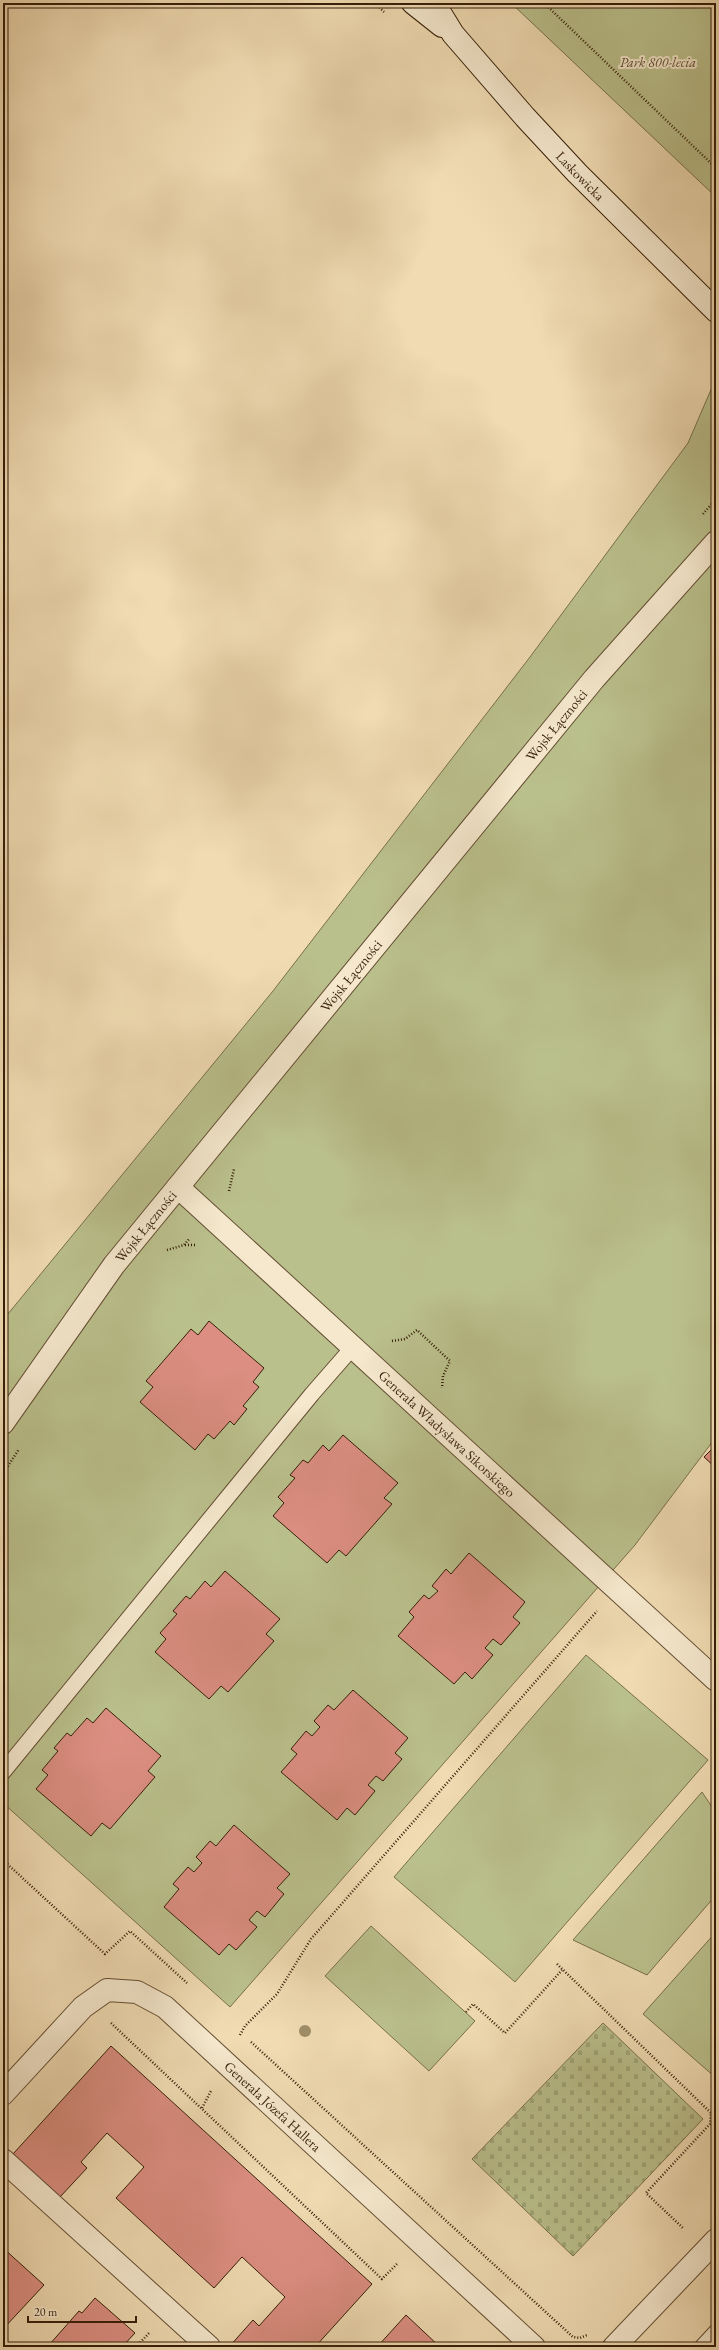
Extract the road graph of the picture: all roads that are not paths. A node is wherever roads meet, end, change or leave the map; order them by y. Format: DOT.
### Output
graph roads {
  1 [pos="413,3"];
  2 [pos="434,3"];
  3 [pos="453,34"];
  4 [pos="716,311"];
  5 [pos="716,542"];
  6 [pos="178,1187"];
  7 [pos="353,1347"];
  8 [pos="3,1423"];
  9 [pos="716,1680"];
  10 [pos="3,1772"];
  11 [pos="3,2094"];
  12 [pos="3,2160"];
  13 [pos="716,2240"];
  14 [pos="716,2332"];
  15 [pos="209,2347"];
  16 [pos="534,2347"];
  17 [pos="614,2347"];
  18 [pos="702,2347"];
  1 -- 3 [label="street, Laskowicka"];
  2 -- 3 [label="street, Laskowicka"];
  3 -- 4 [label="street, Laskowicka"];
  5 -- 6 [label="street, Wojsk Łączności"];
  6 -- 7 [label="street, Generała Władysława Sikorskiego"];
  6 -- 8 [label="street, Wojsk Łączności"];
  7 -- 9 [label="street, Generała Władysława Sikorskiego"];
  7 -- 10 [label="lane"];
  11 -- 16 [label="street, Generała Józefa Hallera"];
  12 -- 15 [label="street"];
  13 -- 17 [label="street"];
  14 -- 18 [label="lane"];
}
